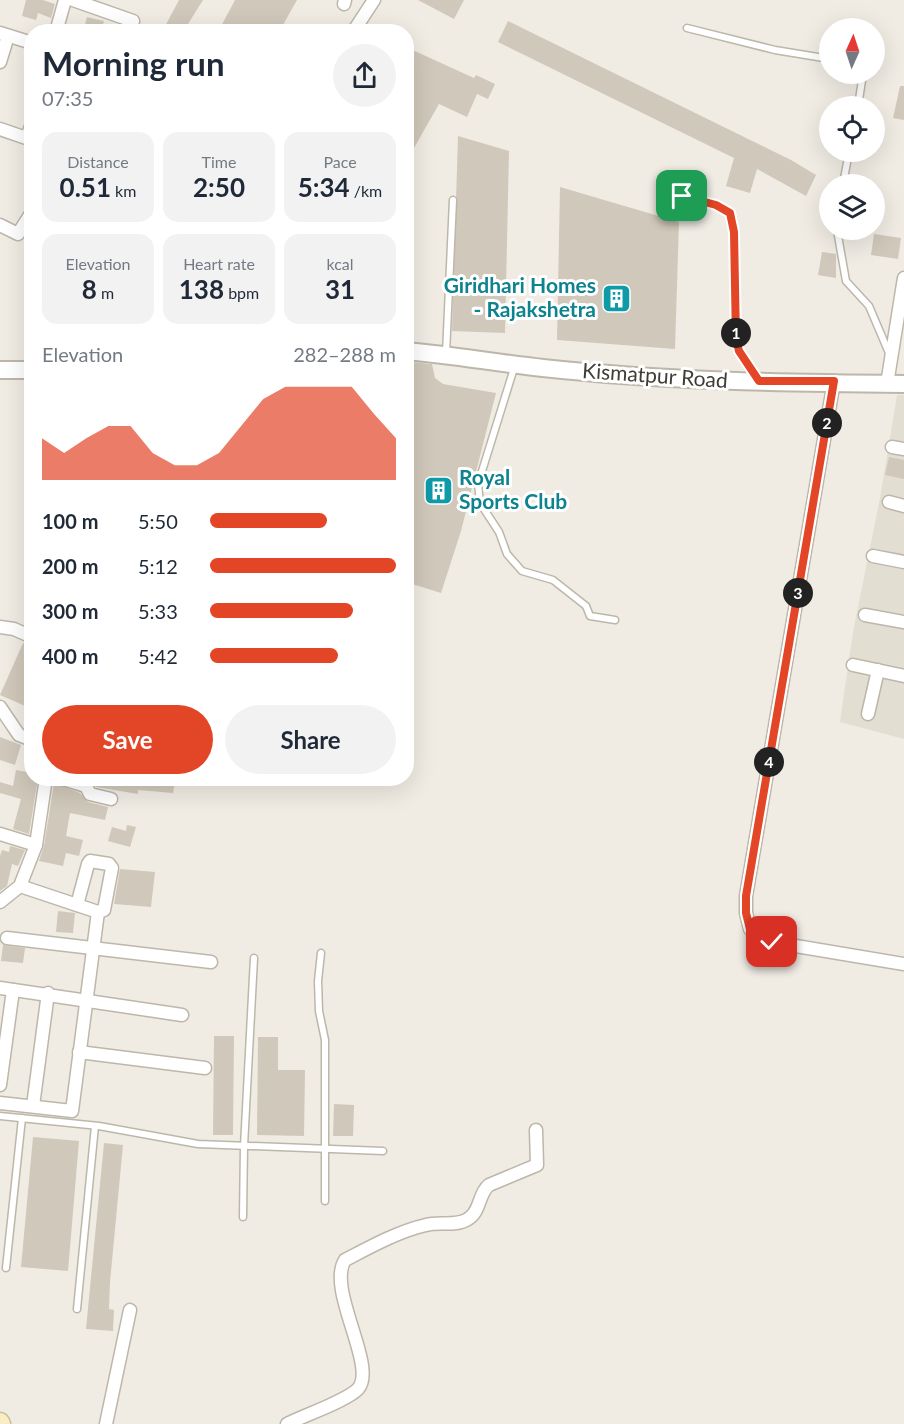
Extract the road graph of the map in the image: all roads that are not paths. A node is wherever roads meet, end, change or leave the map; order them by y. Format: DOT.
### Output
graph roads {
  1 [pos="65,0"];
  2 [pos="73,0"];
  3 [pos="374,0"];
  4 [pos="58,24"];
  5 [pos="132,24"];
  6 [pos="358,24"];
  7 [pos="687,28"];
  8 [pos="4,34"];
  9 [pos="24,40"];
  10 [pos="819,57"];
  11 [pos="0,63"];
  12 [pos="0,129"];
  13 [pos="24,137"];
  14 [pos="682,196"];
  15 [pos="453,200"];
  16 [pos="0,225"];
  17 [pos="24,225"];
  18 [pos="839,240"];
  19 [pos="904,278"];
  20 [pos="414,352"];
  21 [pos="446,355"];
  22 [pos="891,359"];
  23 [pos="515,364"];
  24 [pos="0,370"];
  25 [pos="24,370"];
  26 [pos="759,381"];
  27 [pos="834,381"];
  28 [pos="896,384"];
  29 [pos="889,502"];
  30 [pos="904,506"];
  31 [pos="873,556"];
  32 [pos="904,562"];
  33 [pos="865,615"];
  34 [pos="615,620"];
  35 [pos="904,622"];
  36 [pos="0,627"];
  37 [pos="24,633"];
  38 [pos="853,665"];
  39 [pos="878,670"];
  40 [pos="904,675"];
  41 [pos="0,707"];
  42 [pos="868,714"];
  43 [pos="24,737"];
  44 [pos="45,786"];
  45 [pos="86,786"];
  46 [pos="111,799"];
  47 [pos="0,834"];
  48 [pos="36,845"];
  49 [pos="20,886"];
  50 [pos="0,902"];
  51 [pos="77,905"];
  52 [pos="98,912"];
  53 [pos="7,938"];
  54 [pos="95,950"];
  55 [pos="321,953"];
  56 [pos="254,958"];
  57 [pos="211,962"];
  58 [pos="904,964"];
  59 [pos="0,988"];
  60 [pos="13,990"];
  61 [pos="48,993"];
  62 [pos="86,998"];
  63 [pos="182,1014"];
  64 [pos="79,1052"];
  65 [pos="205,1068"];
  66 [pos="0,1085"];
  67 [pos="0,1103"];
  68 [pos="33,1106"];
  69 [pos="0,1116"];
  70 [pos="22,1118"];
  71 [pos="95,1126"];
  72 [pos="536,1130"];
  73 [pos="244,1146"];
  74 [pos="326,1149"];
  75 [pos="382,1151"];
  76 [pos="325,1201"];
  77 [pos="243,1217"];
  78 [pos="6,1268"];
  79 [pos="77,1310"];
  80 [pos="130,1310"];
  81 [pos="106,1424"];
  82 [pos="287,1424"];
  1 -- 4 [label="street"];
  2 -- 5 [label="street"];
  3 -- 6 [label="street"];
  7 -- 10 [label="lane"];
  8 -- 9 [label="street"];
  8 -- 11 [label="street"];
  12 -- 13 [label="street"];
  14 -- 26 [label="lane"];
  15 -- 21 [label="lane"];
  16 -- 17 [label="street"];
  18 -- 22 [label="lane"];
  19 -- 22 [label="street"];
  20 -- 21 [label="street, Kismatpur Road"];
  21 -- 23 [label="street, Kismatpur Road"];
  22 -- 28 [label="street"];
  23 -- 26 [label="street, Kismatpur Road"];
  23 -- 34 [label="lane"];
  24 -- 25 [label="street"];
  26 -- 27 [label="street, Kismatpur Road"];
  27 -- 28 [label="street, Kismatpur Road"];
  27 -- 58 [label="street"];
  29 -- 30 [label="street"];
  31 -- 32 [label="street"];
  33 -- 35 [label="street"];
  36 -- 37 [label="street"];
  38 -- 39 [label="street"];
  39 -- 40 [label="street"];
  39 -- 42 [label="street"];
  41 -- 43 [label="street"];
  44 -- 48 [label="street"];
  45 -- 46 [label="street"];
  47 -- 48 [label="street"];
  48 -- 49 [label="street"];
  49 -- 50 [label="street"];
  49 -- 51 [label="street"];
  51 -- 52 [label="street"];
  51 -- 52 [label="street"];
  52 -- 54 [label="street"];
  53 -- 54 [label="street"];
  54 -- 57 [label="street"];
  54 -- 62 [label="street"];
  55 -- 74 [label="lane"];
  56 -- 73 [label="lane"];
  59 -- 60 [label="street"];
  60 -- 61 [label="street"];
  60 -- 66 [label="street"];
  61 -- 62 [label="street"];
  61 -- 68 [label="street"];
  62 -- 63 [label="street"];
  62 -- 64 [label="street"];
  64 -- 65 [label="street"];
  64 -- 68 [label="street"];
  67 -- 68 [label="street"];
  69 -- 70 [label="lane"];
  70 -- 71 [label="lane"];
  70 -- 78 [label="lane"];
  71 -- 73 [label="lane"];
  71 -- 79 [label="lane"];
  72 -- 82 [label="street"];
  73 -- 74 [label="lane"];
  73 -- 77 [label="lane"];
  74 -- 75 [label="lane"];
  74 -- 76 [label="lane"];
  80 -- 81 [label="street"];
}
